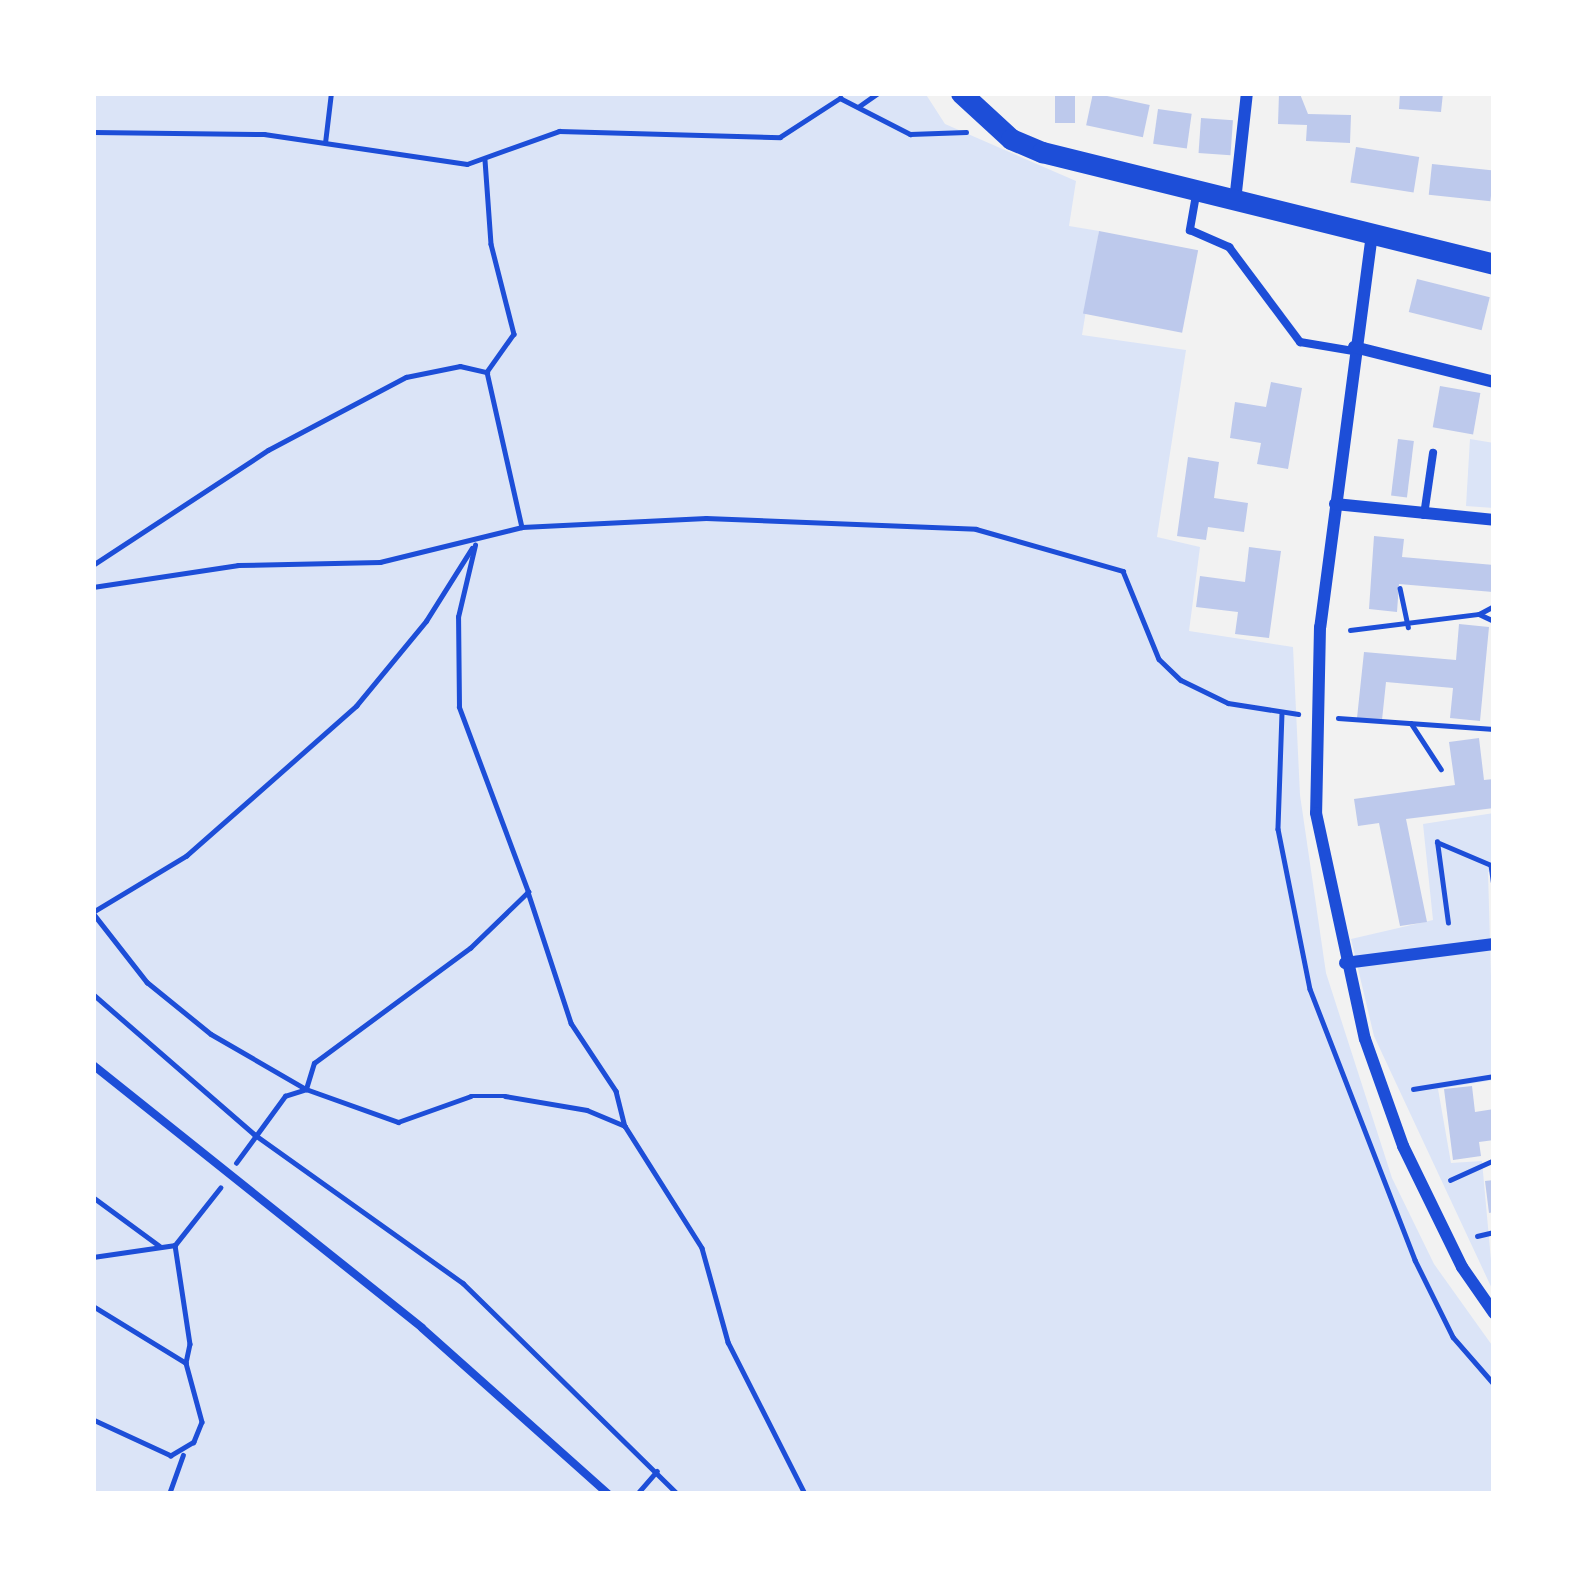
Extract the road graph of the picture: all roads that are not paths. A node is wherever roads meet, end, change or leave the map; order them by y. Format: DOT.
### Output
graph roads {
  1 [pos="962,93"];
  2 [pos="1247,93"];
  3 [pos="1196,190"];
  4 [pos="1235,201"];
  5 [pos="1372,234"];
  6 [pos="1494,264"];
  7 [pos="1353,349"];
  8 [pos="1494,382"];
  9 [pos="1432,453"];
  10 [pos="1334,504"];
  11 [pos="1424,515"];
  12 [pos="1494,520"];
  13 [pos="1494,944"];
  14 [pos="1346,963"];
  15 [pos="93,1065"];
  16 [pos="1494,1313"];
  17 [pos="608,1494"];
  1 -- 3 [label="main road"];
  2 -- 4 [label="street"];
  3 -- 4 [label="main road"];
  3 -- 7 [label="lane"];
  4 -- 5 [label="main road"];
  5 -- 6 [label="main road"];
  5 -- 7 [label="street"];
  7 -- 8 [label="street"];
  7 -- 10 [label="street"];
  9 -- 11 [label="lane"];
  10 -- 11 [label="street"];
  10 -- 14 [label="street"];
  11 -- 12 [label="street"];
  13 -- 14 [label="street"];
  14 -- 16 [label="street"];
  15 -- 17 [label="lane"];
}
